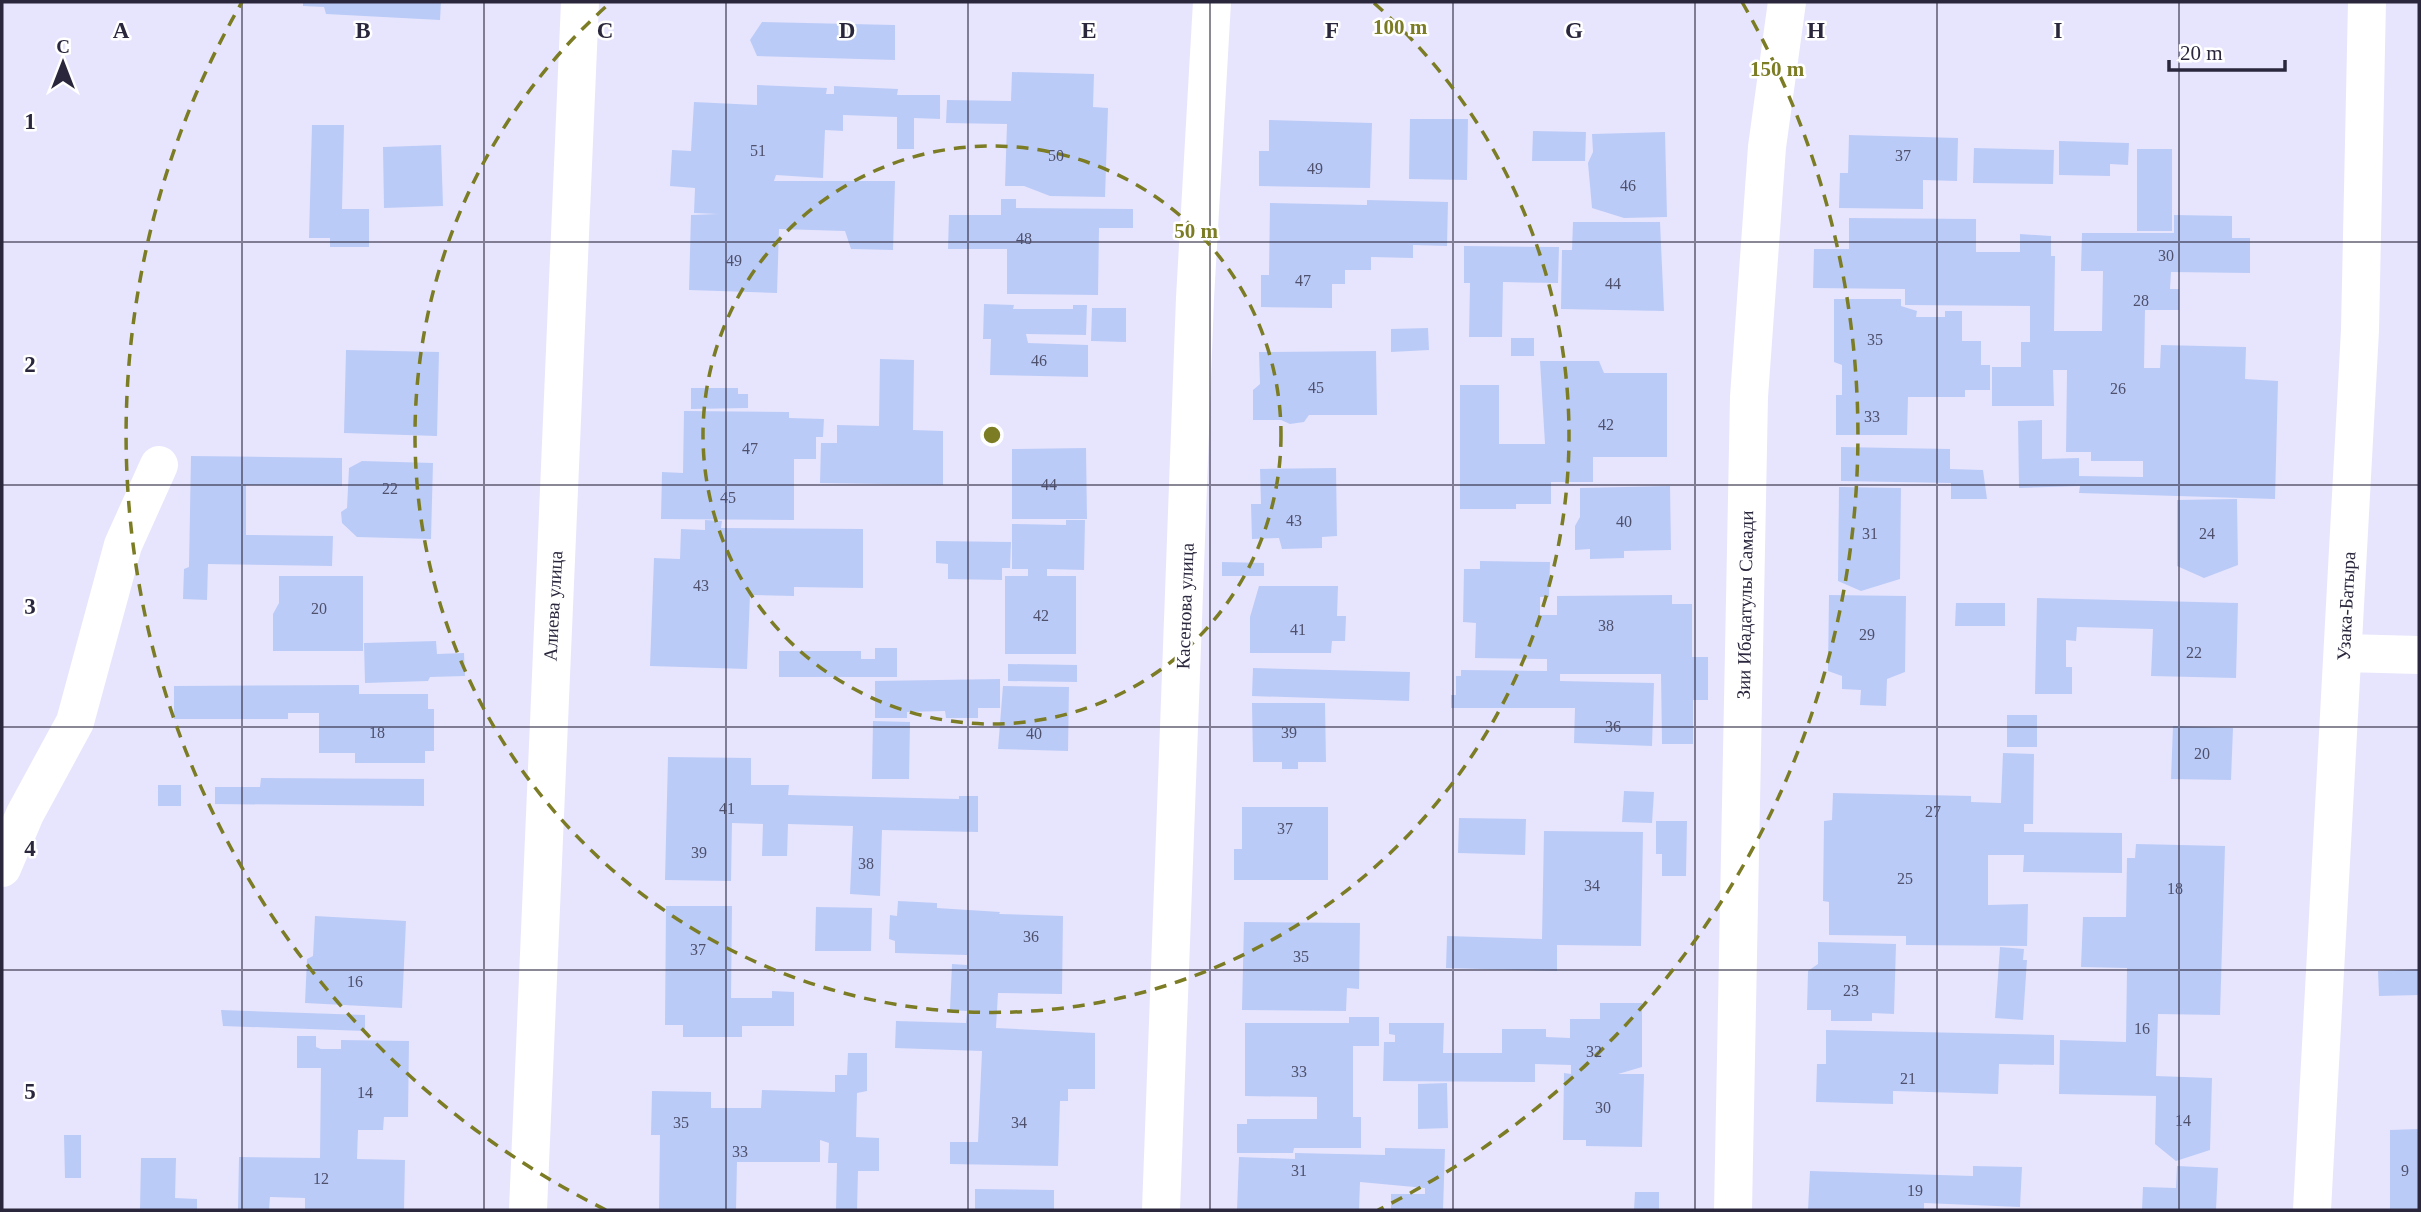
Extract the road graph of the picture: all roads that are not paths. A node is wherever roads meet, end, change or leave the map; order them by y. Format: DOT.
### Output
graph roads {
  1 [pos="580,2"];
  2 [pos="1212,2"];
  3 [pos="1787,2"];
  4 [pos="2367,2"];
  5 [pos="159,465"];
  6 [pos="2344,653"];
  7 [pos="2419,655"];
  8 [pos="2,868"];
  9 [pos="528,1210"];
  10 [pos="1161,1210"];
  11 [pos="1733,1210"];
  12 [pos="2312,1210"];
  1 -- 9 [label="street, Алиева улица"];
  2 -- 10 [label="street, Касенова улица"];
  3 -- 11 [label="street, Зии Ибадатулы Самади"];
  4 -- 6 [label="street, Узака-Батыра"];
  5 -- 8 [label="street"];
  6 -- 7 [label="street"];
  6 -- 12 [label="street, Узака-Батыра"];
}
